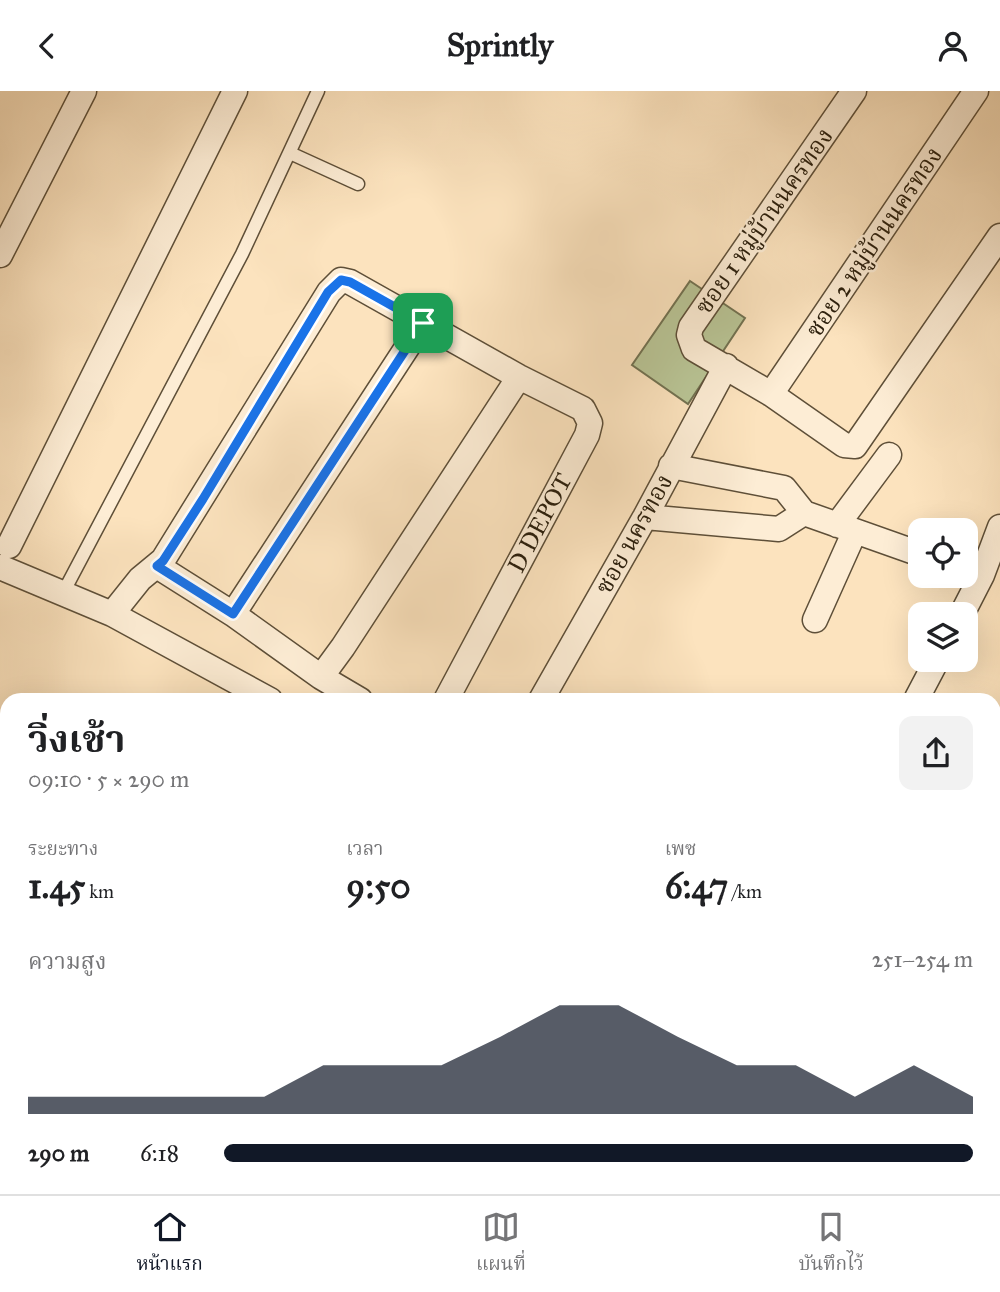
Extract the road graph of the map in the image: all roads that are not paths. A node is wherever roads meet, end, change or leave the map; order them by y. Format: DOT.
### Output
graph roads {
  1 [pos="84,91"];
  2 [pos="235,91"];
  3 [pos="318,91"];
  4 [pos="854,91"];
  5 [pos="976,91"];
  6 [pos="289,153"];
  7 [pos="358,184"];
  8 [pos="1000,236"];
  9 [pos="0,255"];
  10 [pos="423,323"];
  11 [pos="726,366"];
  12 [pos="519,377"];
  13 [pos="771,394"];
  14 [pos="889,455"];
  15 [pos="671,466"];
  16 [pos="804,513"];
  17 [pos="645,517"];
  18 [pos="1000,527"];
  19 [pos="845,529"];
  20 [pos="908,550"];
  21 [pos="5,557"];
  22 [pos="157,566"];
  23 [pos="983,575"];
  24 [pos="63,593"];
  25 [pos="968,602"];
  26 [pos="112,614"];
  27 [pos="233,614"];
  28 [pos="815,620"];
  29 [pos="931,672"];
  30 [pos="321,677"];
  31 [pos="257,693"];
  32 [pos="348,693"];
  33 [pos="450,693"];
  34 [pos="545,693"];
  35 [pos="920,693"];
  1 -- 9 [label="street"];
  2 -- 21 [label="street"];
  3 -- 6 [label="lane"];
  4 -- 11 [label="street, ซอย 1 หมู่บ้านนครทอง"];
  5 -- 13 [label="street, ซอย 2 หมู่บ้านนครทอง"];
  6 -- 7 [label="lane"];
  6 -- 24 [label="lane"];
  8 -- 13 [label="street, ซอย 1 หมู่บ้านนครทอง"];
  10 -- 12 [label="street, D DEPOT"];
  10 -- 22 [label="street, D DEPOT"];
  10 -- 27 [label="street"];
  11 -- 13 [label="street, ซอย 1 หมู่บ้านนครทอง"];
  11 -- 15 [label="street, ซอย นครทอง"];
  12 -- 30 [label="street"];
  12 -- 33 [label="street, D DEPOT"];
  14 -- 19 [label="street"];
  15 -- 16 [label="street"];
  15 -- 17 [label="street, ซอย นครทอง"];
  16 -- 17 [label="street"];
  16 -- 19 [label="street"];
  17 -- 34 [label="street, ซอย นครทอง"];
  18 -- 23 [label="street"];
  19 -- 20 [label="street"];
  19 -- 28 [label="street"];
  21 -- 24 [label="street"];
  22 -- 26 [label="street, D DEPOT"];
  22 -- 27 [label="street"];
  23 -- 25 [label="street"];
  24 -- 26 [label="street"];
  26 -- 31 [label="street"];
  27 -- 30 [label="street"];
  29 -- 35 [label="street"];
  30 -- 32 [label="street"];
}
